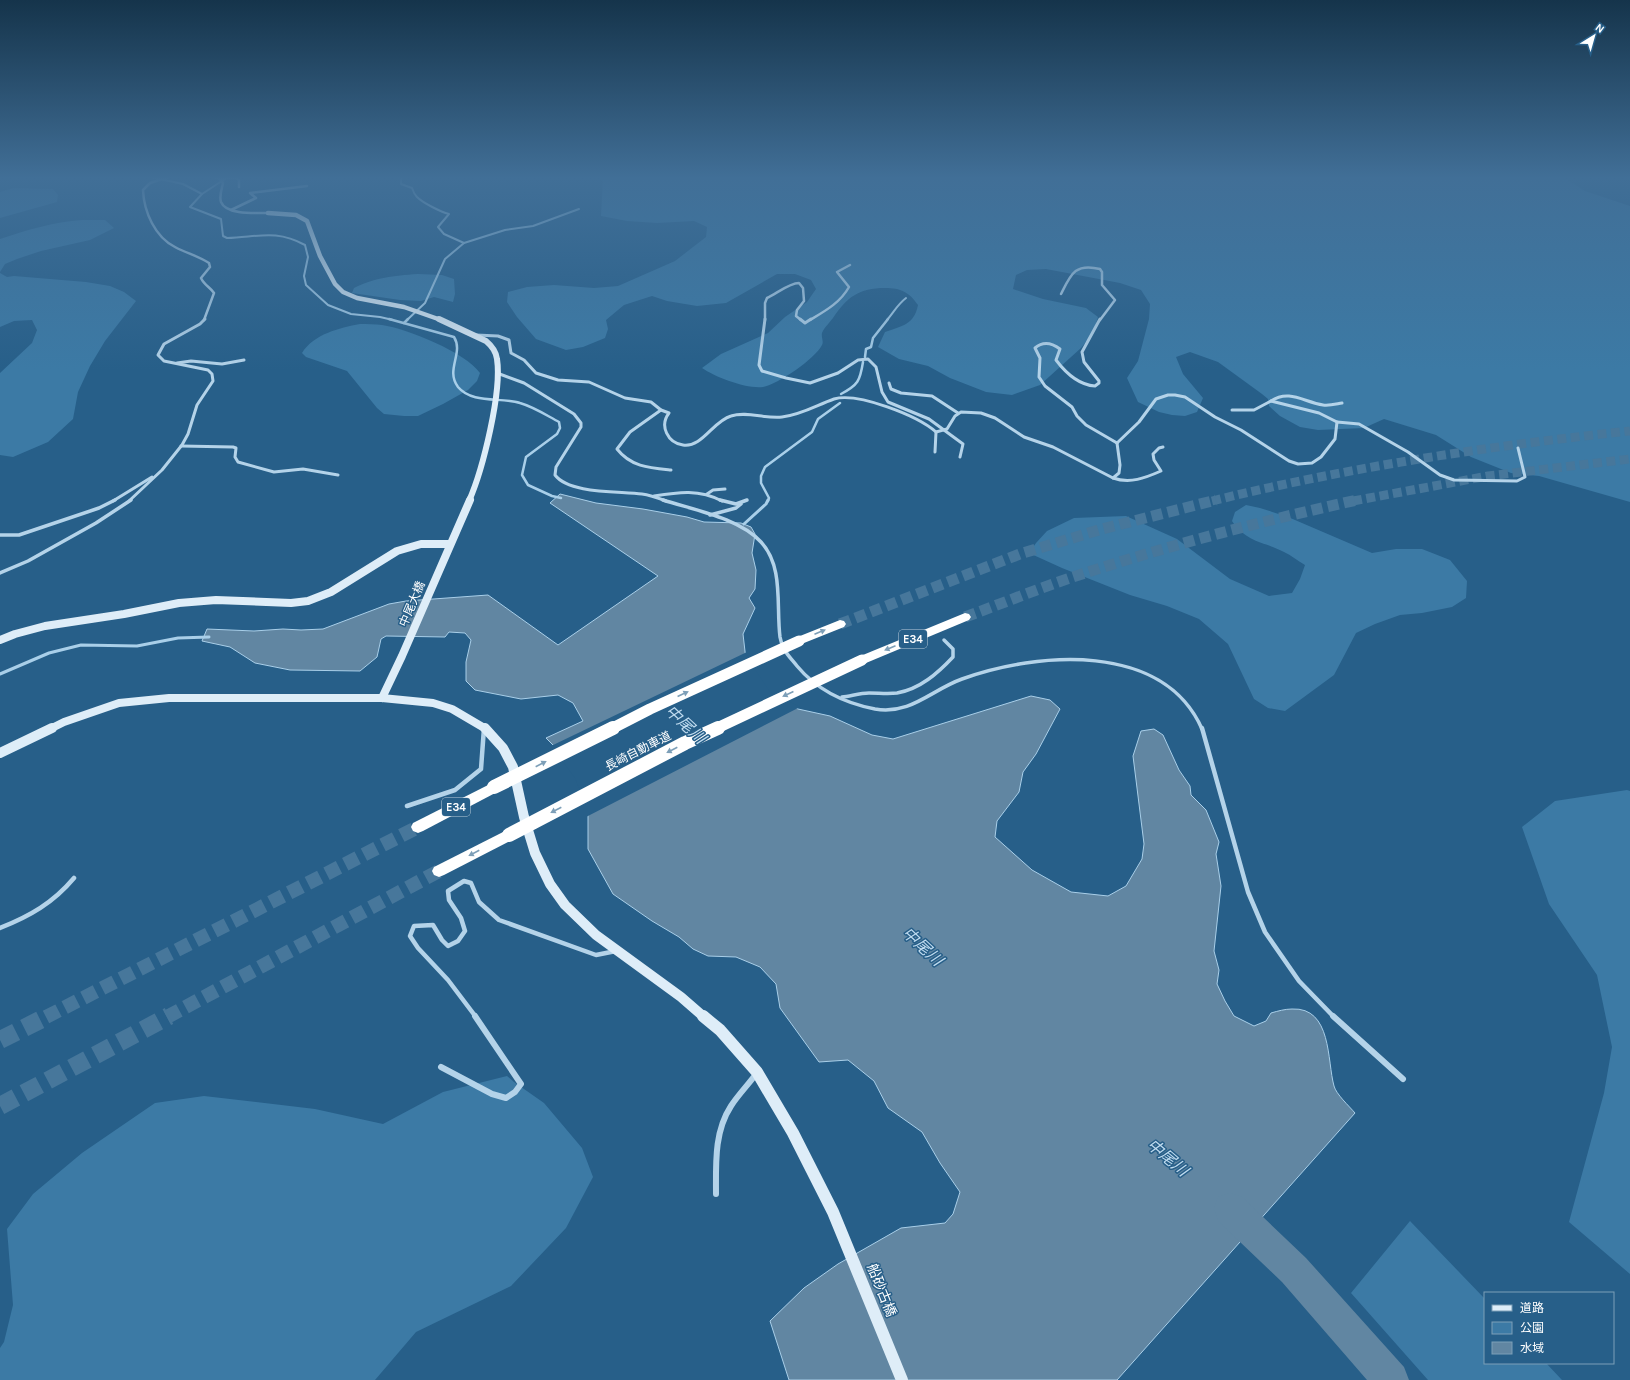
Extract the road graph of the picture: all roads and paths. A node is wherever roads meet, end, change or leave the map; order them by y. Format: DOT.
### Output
graph roads {
  1 [pos="167,241"];
  2 [pos="314,241"];
  3 [pos="850,265"];
  4 [pos="1061,294"];
  5 [pos="476,335"];
  6 [pos="244,360"];
  7 [pos="174,363"];
  8 [pos="497,373"];
  9 [pos="889,383"];
  10 [pos="1271,401"];
  11 [pos="1342,403"];
  12 [pos="661,410"];
  13 [pos="1232,410"];
  14 [pos="958,413"];
  15 [pos="1337,422"];
  16 [pos="944,430"];
  17 [pos="936,432"];
  18 [pos="1117,443"];
  19 [pos="181,446"];
  20 [pos="1163,447"];
  21 [pos="1518,448"];
  22 [pos="935,452"];
  23 [pos="960,457"];
  24 [pos="670,470"];
  25 [pos="156,475"];
  26 [pos="338,475"];
  27 [pos="1112,478"];
  28 [pos="725,489"];
  29 [pos="707,494"];
  30 [pos="652,496"];
  31 [pos="747,500"];
  32 [pos="741,504"];
  33 [pos="709,515"];
  34 [pos="0,535"];
  35 [pos="449,544"];
  36 [pos="0,573"];
  37 [pos="965,617"];
  38 [pos="840,624"];
  39 [pos="0,640"];
  40 [pos="944,640"];
  41 [pos="839,697"];
  42 [pos="382,698"];
  43 [pos="484,726"];
  44 [pos="0,753"];
  45 [pos="406,806"];
  46 [pos="418,827"];
  47 [pos="439,871"];
  48 [pos="74,878"];
  49 [pos="0,928"];
  50 [pos="617,951"];
  51 [pos="441,1067"];
  52 [pos="757,1072"];
  53 [pos="1403,1078"];
  54 [pos="716,1194"];
  55 [pos="902,1380"];
  1 -- 7 [label="street"];
  2 -- 5 [label="street, 中尾大橋"];
  3 -- 16 [label="street"];
  4 -- 18 [label="street"];
  5 -- 8 [label="street, 中尾大橋"];
  5 -- 12 [label="street"];
  6 -- 7 [label="street"];
  7 -- 19 [label="street"];
  8 -- 30 [label="street"];
  8 -- 35 [label="street, 中尾大橋"];
  9 -- 14 [label="street"];
  10 -- 11 [label="street"];
  10 -- 13 [label="street"];
  10 -- 15 [label="street"];
  12 -- 17 [label="street"];
  12 -- 24 [label="street"];
  14 -- 16 [label="street"];
  14 -- 27 [label="street"];
  15 -- 18 [label="street"];
  15 -- 21 [label="street"];
  16 -- 17 [label="street"];
  16 -- 23 [label="street"];
  17 -- 22 [label="street"];
  18 -- 27 [label="street"];
  19 -- 25 [label="street"];
  19 -- 26 [label="street"];
  20 -- 27 [label="street"];
  25 -- 34 [label="street"];
  25 -- 36 [label="street"];
  28 -- 29 [label="street"];
  29 -- 30 [label="street"];
  29 -- 32 [label="street"];
  30 -- 33 [label="street"];
  31 -- 32 [label="street"];
  32 -- 33 [label="street"];
  33 -- 41 [label="street"];
  35 -- 39 [label="street"];
  35 -- 42 [label="street, 中尾大橋"];
  37 -- 47 [label="highway, 長崎自動車道 / E34, one-way, bridge"];
  46 -- 38 [label="highway, E34, one-way, bridge"];
  40 -- 41 [label="street"];
  41 -- 53 [label="street"];
  42 -- 43 [label="street, 船砂古橋"];
  42 -- 44 [label="street, 船砂古橋"];
  43 -- 45 [label="street"];
  43 -- 50 [label="street, 船砂古橋"];
  48 -- 49 [label="street"];
  50 -- 51 [label="street"];
  50 -- 52 [label="street, 船砂古橋"];
  52 -- 54 [label="street"];
  52 -- 55 [label="street, 船砂古橋"];
}
